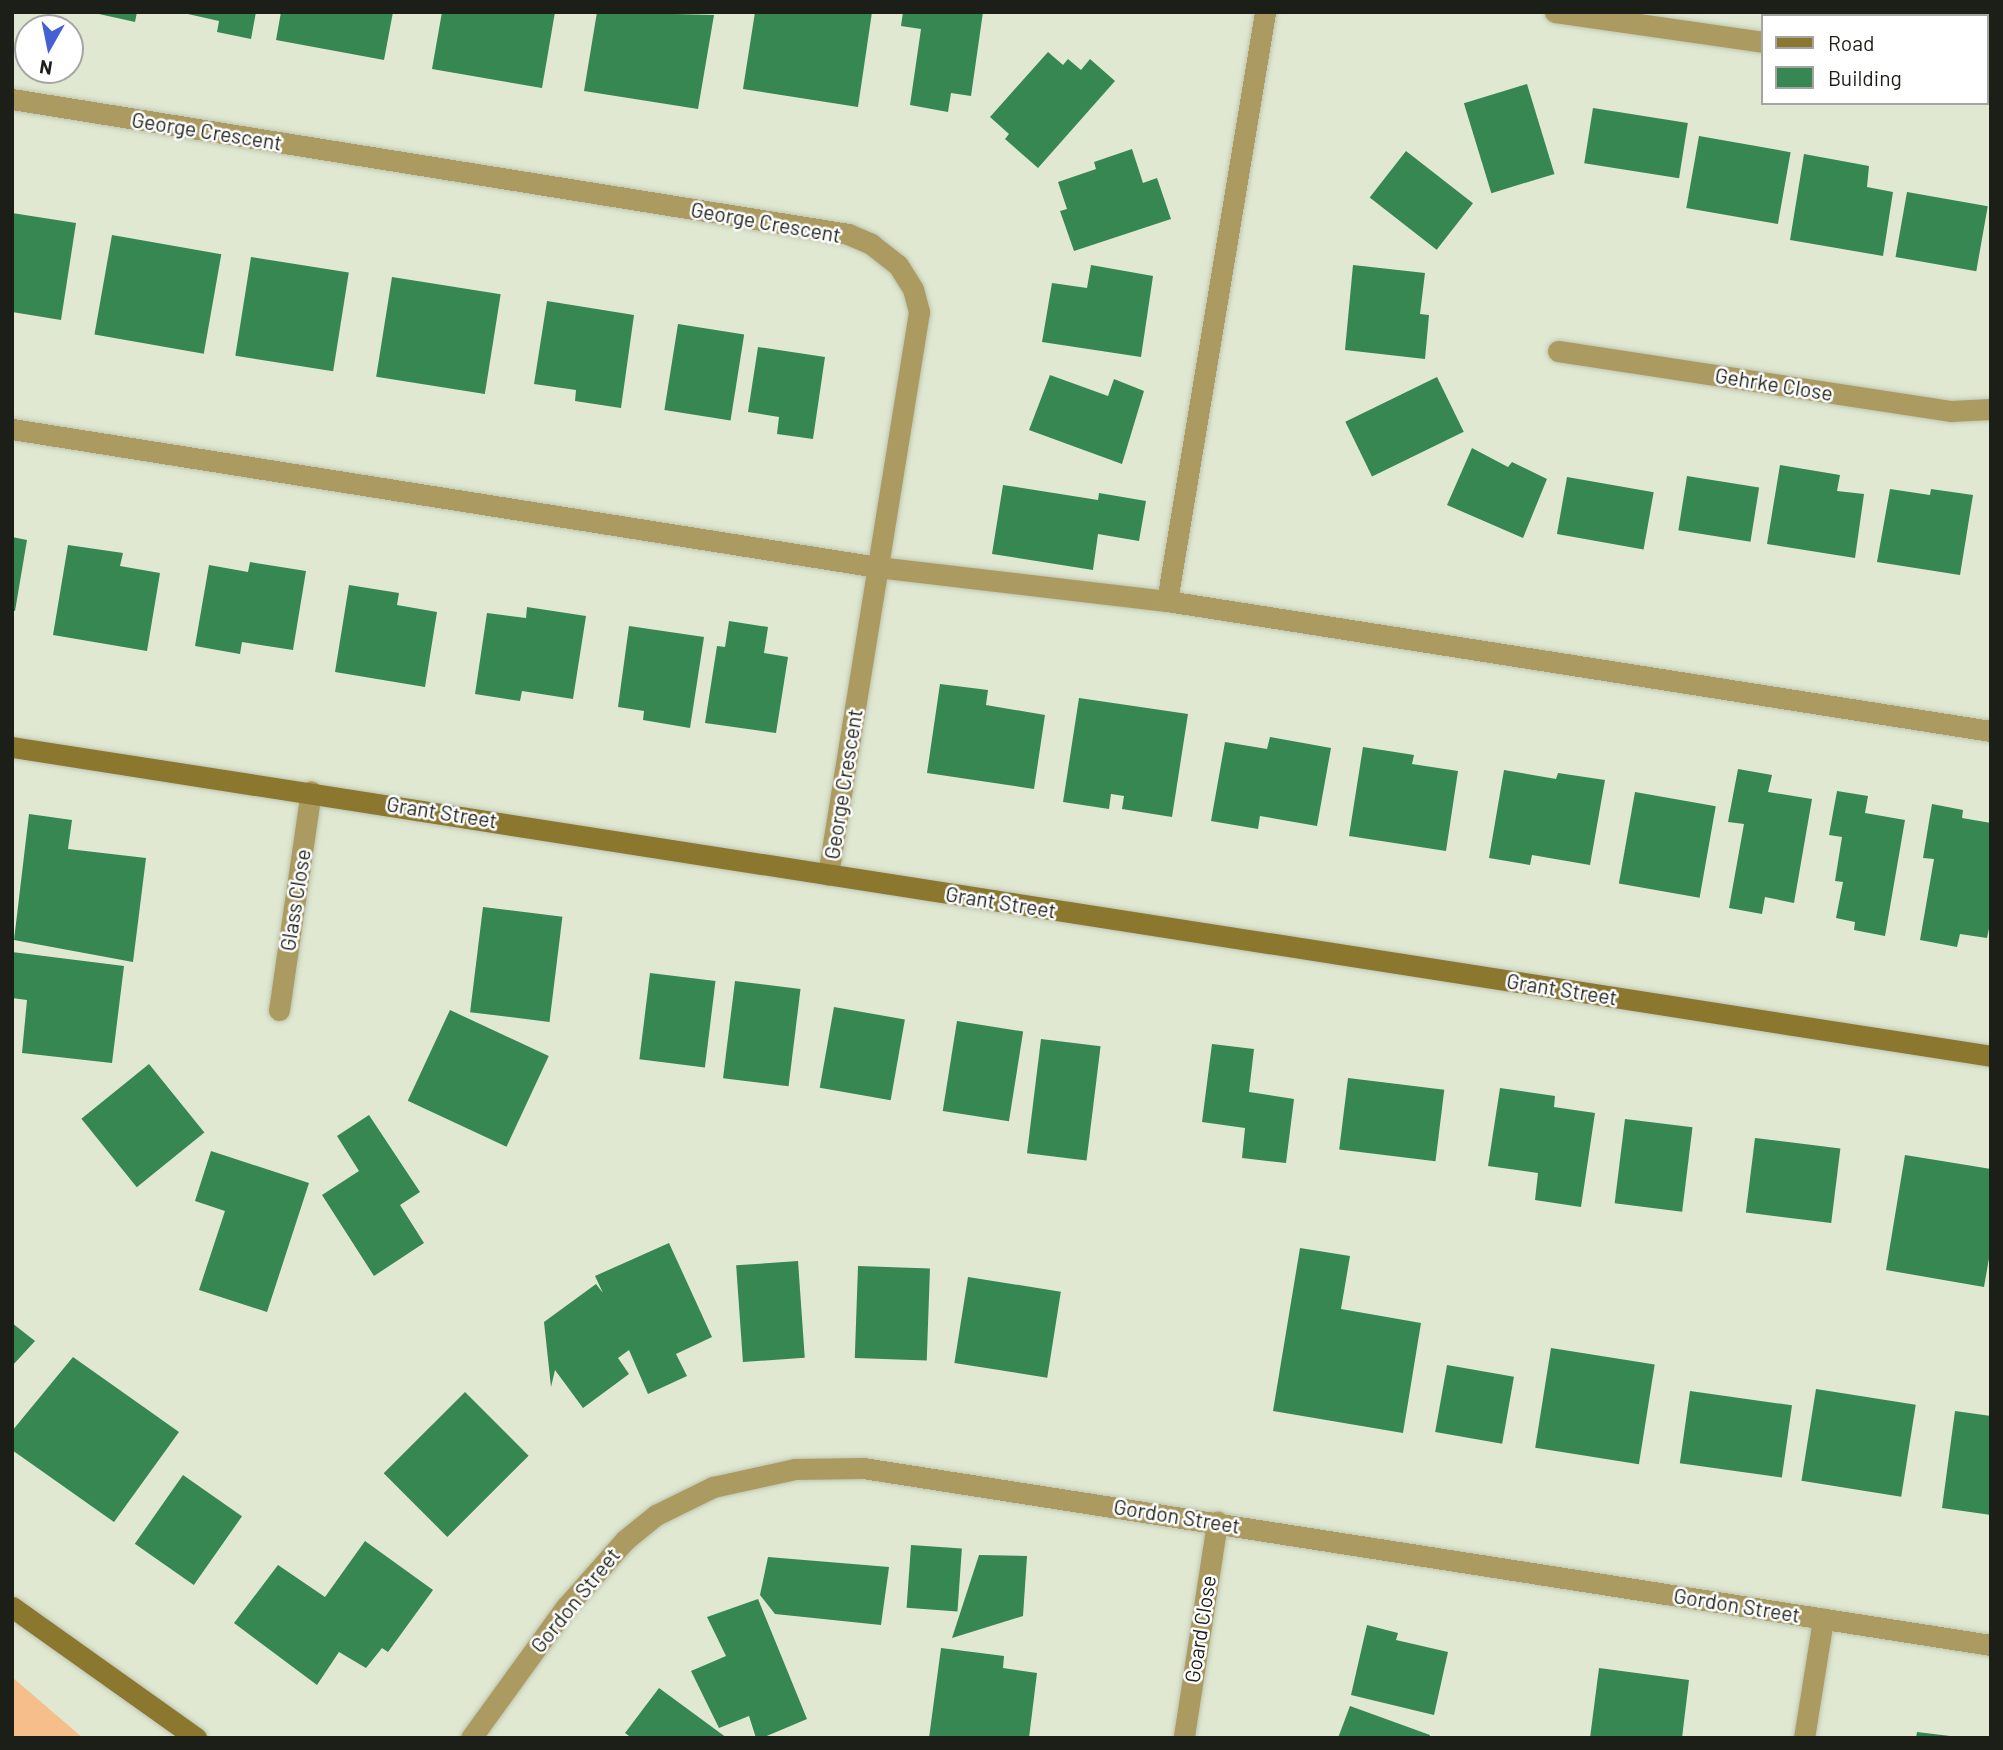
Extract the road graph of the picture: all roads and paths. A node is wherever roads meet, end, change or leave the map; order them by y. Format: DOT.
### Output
graph roads {
  1 [pos="1265,12"];
  2 [pos="1555,12"];
  3 [pos="1762,42"];
  4 [pos="12,99"];
  5 [pos="1558,351"];
  6 [pos="1991,409"];
  7 [pos="12,429"];
  8 [pos="877,567"];
  9 [pos="1167,601"];
  10 [pos="1991,731"];
  11 [pos="12,747"];
  12 [pos="312,791"];
  13 [pos="828,875"];
  14 [pos="279,1010"];
  15 [pos="1991,1056"];
  16 [pos="1217,1522"];
  17 [pos="12,1607"];
  18 [pos="1823,1619"];
  19 [pos="1991,1645"];
  20 [pos="1184,1736"];
  21 [pos="196,1738"];
  22 [pos="471,1738"];
  23 [pos="1804,1738"];
  1 -- 9 [label="street"];
  2 -- 3 [label="street"];
  4 -- 8 [label="street, George Crescent"];
  5 -- 6 [label="street, Gehrke Close"];
  7 -- 8 [label="street"];
  8 -- 9 [label="street"];
  8 -- 13 [label="street, George Crescent"];
  9 -- 10 [label="street"];
  11 -- 12 [label="street, Grant Street"];
  12 -- 13 [label="street, Grant Street"];
  12 -- 14 [label="street, Glass Close"];
  13 -- 15 [label="street, Grant Street"];
  16 -- 18 [label="street, Gordon Street"];
  16 -- 20 [label="street, Goard Close"];
  16 -- 22 [label="street, Gordon Street"];
  17 -- 21 [label="street"];
  18 -- 19 [label="street, Gordon Street"];
  18 -- 23 [label="street"];
}
